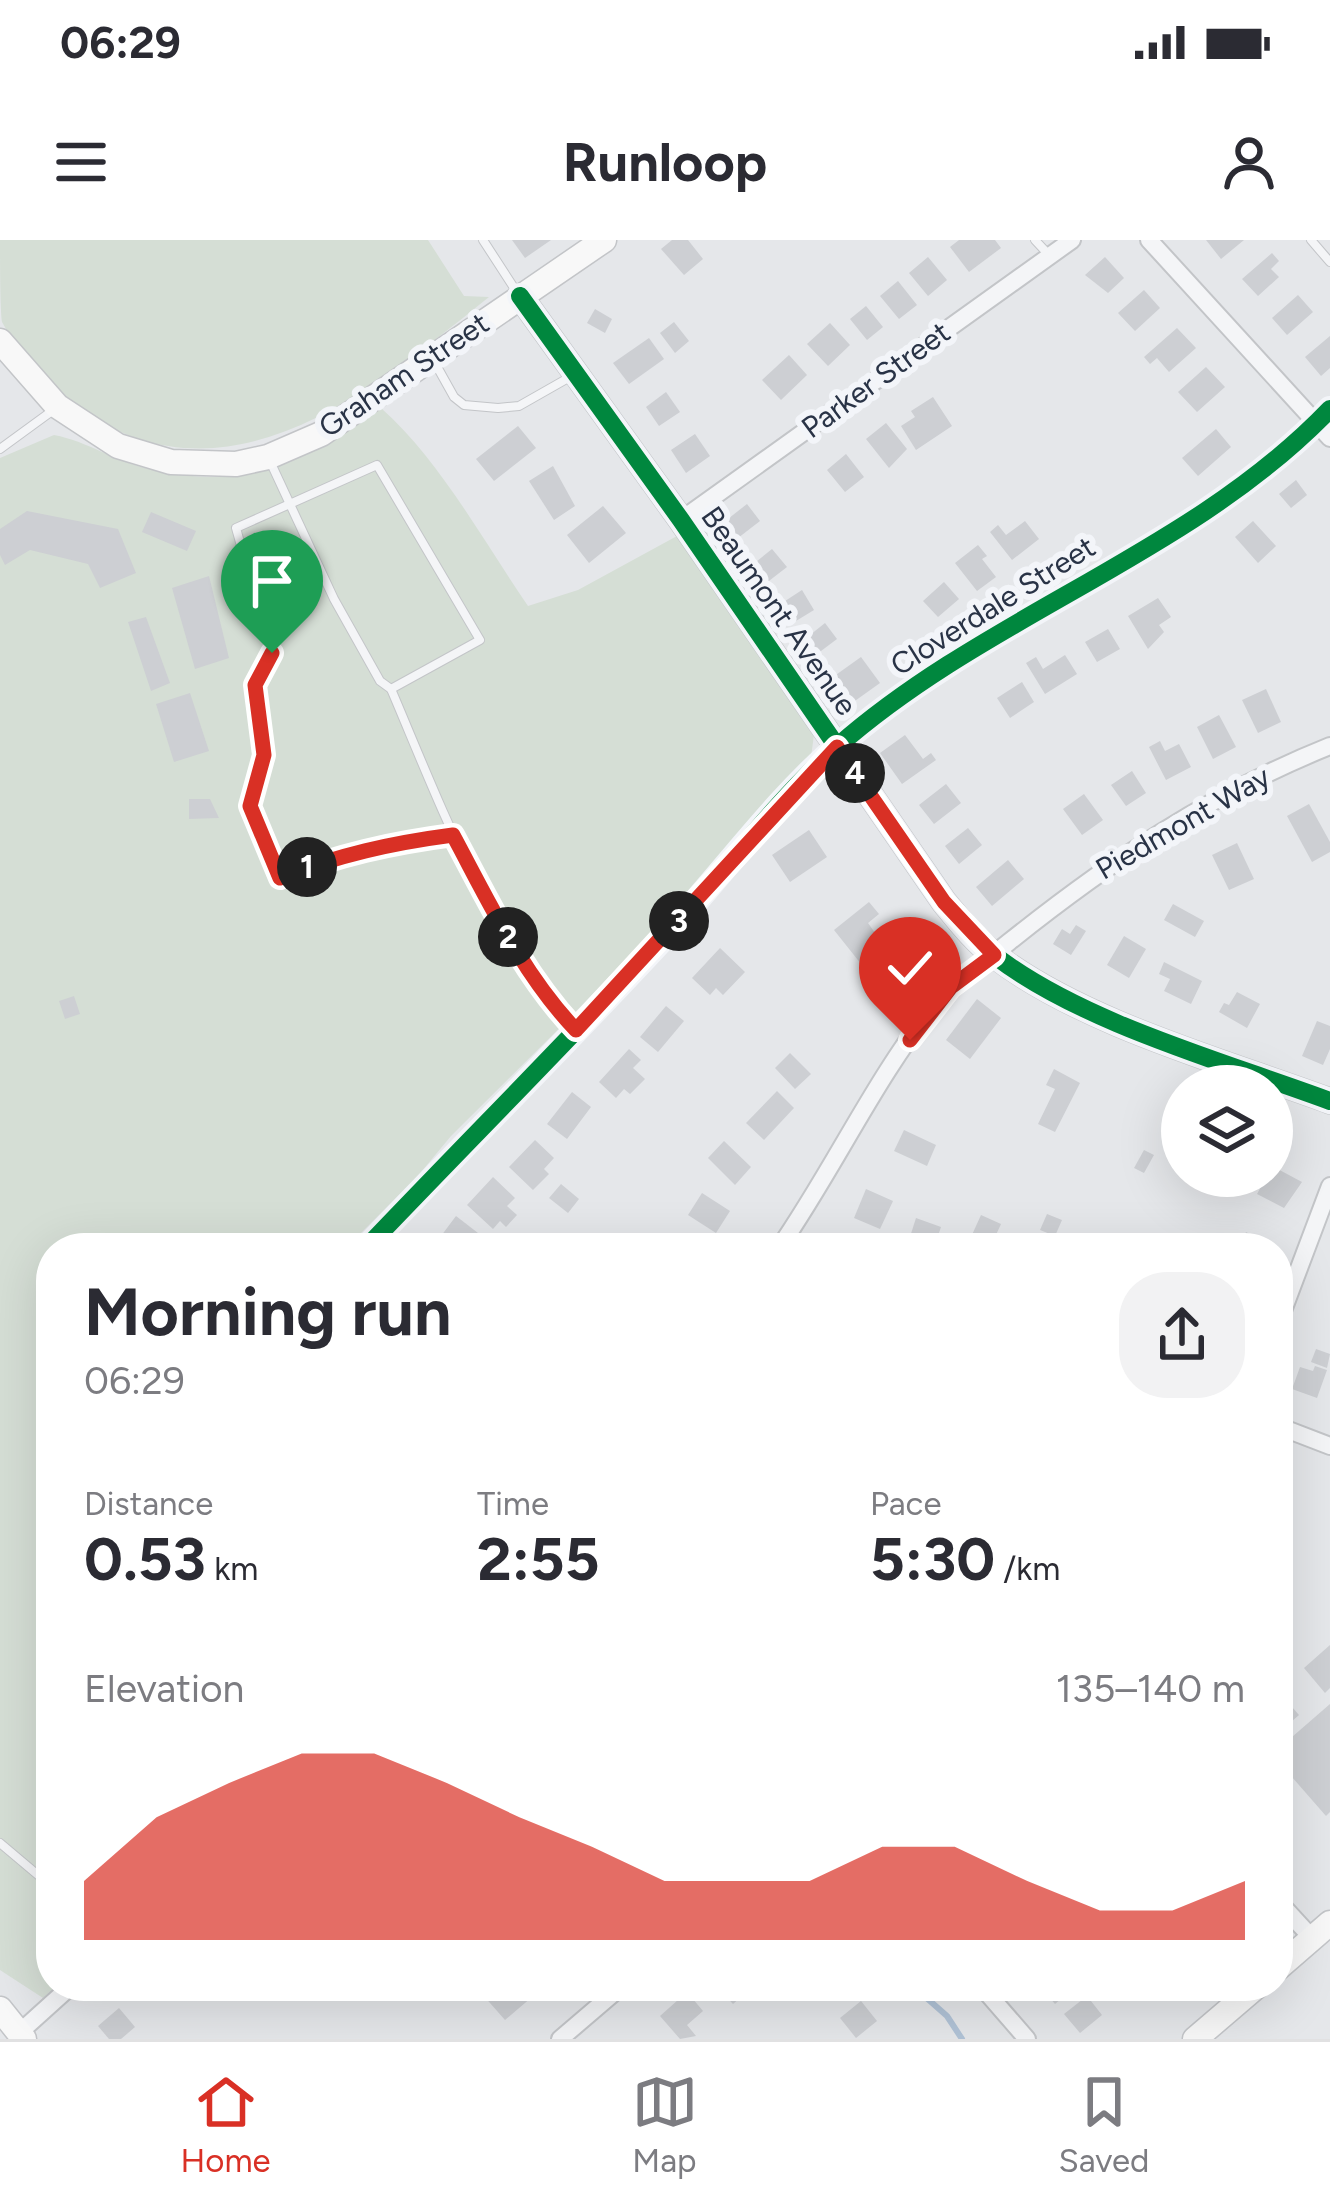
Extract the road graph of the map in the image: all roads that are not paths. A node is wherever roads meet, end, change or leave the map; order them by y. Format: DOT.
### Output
graph roads {
  1 [pos="483,240"];
  2 [pos="604,240"];
  3 [pos="1035,240"];
  4 [pos="1072,240"];
  5 [pos="1149,240"];
  6 [pos="1311,240"];
  7 [pos="1050,256"];
  8 [pos="1330,262"];
  9 [pos="520,296"];
  10 [pos="0,341"];
  11 [pos="431,357"];
  12 [pos="576,374"];
  13 [pos="57,406"];
  14 [pos="1330,409"];
  15 [pos="1317,423"];
  16 [pos="1330,438"];
  17 [pos="0,449"];
  18 [pos="268,457"];
  19 [pos="289,505"];
  20 [pos="681,520"];
  21 [pos="391,689"];
  22 [pos="1330,746"];
  23 [pos="837,747"];
  24 [pos="453,835"];
  25 [pos="994,955"];
  26 [pos="576,1030"];
  27 [pos="1330,1101"];
  28 [pos="1330,1186"];
  29 [pos="380,1233"];
  30 [pos="788,1233"];
  31 [pos="1293,1284"];
  32 [pos="1293,1432"];
  33 [pos="1330,1446"];
  34 [pos="0,1843"];
  35 [pos="36,1873"];
  36 [pos="1293,1911"];
  37 [pos="1321,1931"];
  38 [pos="1293,1955"];
  39 [pos="56,2001"];
  40 [pos="604,2001"];
  41 [pos="994,2001"];
  42 [pos="1239,2001"];
  43 [pos="0,2009"];
  44 [pos="22,2036"];
  45 [pos="560,2039"];
  46 [pos="1027,2039"];
  47 [pos="1195,2039"];
  1 -- 9 [label="lane"];
  2 -- 9 [label="street, Graham Street"];
  3 -- 7 [label="lane"];
  4 -- 7 [label="street, Parker Street"];
  5 -- 15 [label="street"];
  6 -- 8 [label="lane"];
  7 -- 20 [label="street, Parker Street"];
  9 -- 11 [label="street, Graham Street"];
  9 -- 12 [label="street, Beaumont Avenue"];
  10 -- 13 [label="street, Graham Street"];
  11 -- 12 [label="lane"];
  11 -- 18 [label="street, Graham Street"];
  12 -- 20 [label="street, Beaumont Avenue"];
  13 -- 17 [label="lane"];
  13 -- 18 [label="street, Graham Street"];
  14 -- 15 [label="street, Cloverdale Street"];
  15 -- 16 [label="street"];
  15 -- 23 [label="street, Cloverdale Street"];
  18 -- 19 [label="lane"];
  19 -- 21 [label="lane"];
  19 -- 21 [label="lane"];
  19 -- 24 [label="lane"];
  20 -- 23 [label="street, Beaumont Avenue"];
  21 -- 24 [label="lane"];
  22 -- 25 [label="street, Piedmont Way"];
  23 -- 25 [label="street, Beaumont Avenue"];
  23 -- 26 [label="street, Cloverdale Street"];
  24 -- 26 [label="lane"];
  25 -- 27 [label="street, Beaumont Avenue"];
  25 -- 30 [label="street, Piedmont Way"];
  26 -- 29 [label="street, Cloverdale Street"];
  28 -- 31 [label="street"];
  32 -- 33 [label="street"];
  34 -- 35 [label="lane"];
  36 -- 37 [label="street"];
  37 -- 38 [label="street"];
  39 -- 44 [label="street"];
  40 -- 45 [label="street"];
  41 -- 46 [label="street"];
  42 -- 47 [label="street"];
  43 -- 44 [label="street"];
}
